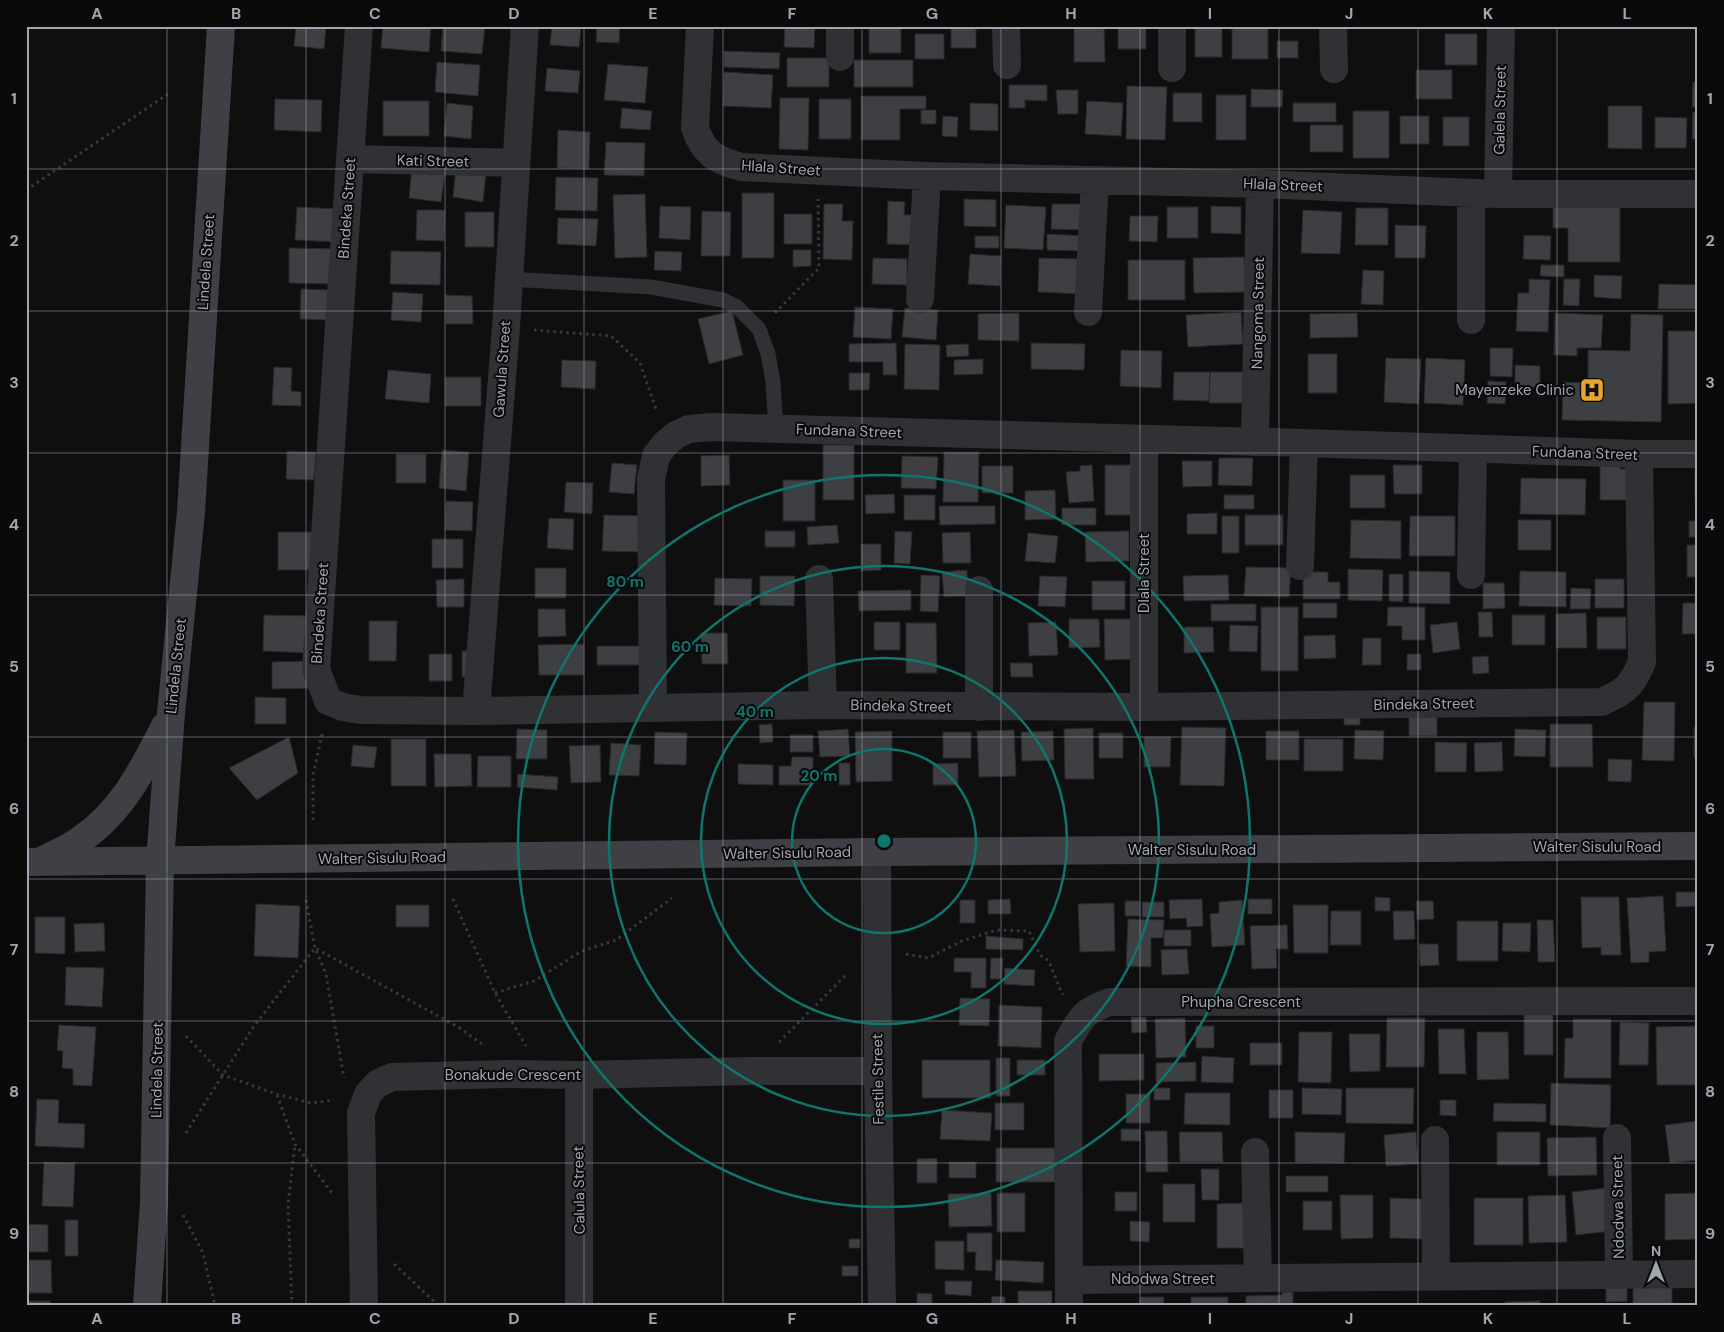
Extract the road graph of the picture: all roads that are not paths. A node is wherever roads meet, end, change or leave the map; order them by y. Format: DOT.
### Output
graph roads {
  1 [pos="221,26"];
  2 [pos="359,26"];
  3 [pos="526,26"];
  4 [pos="700,26"];
  5 [pos="840,26"];
  6 [pos="1006,26"];
  7 [pos="1172,26"];
  8 [pos="1333,26"];
  9 [pos="1501,26"];
  10 [pos="840,57"];
  11 [pos="1007,65"];
  12 [pos="1172,68"];
  13 [pos="1334,70"];
  14 [pos="350,159"];
  15 [pos="516,163"];
  16 [pos="926,176"];
  17 [pos="1095,180"];
  18 [pos="1260,184"];
  19 [pos="1471,193"];
  20 [pos="1498,194"];
  21 [pos="1698,194"];
  22 [pos="508,279"];
  23 [pos="920,298"];
  24 [pos="1088,312"];
  25 [pos="1472,320"];
  26 [pos="776,429"];
  27 [pos="1144,439"];
  28 [pos="1255,442"];
  29 [pos="1304,443"];
  30 [pos="1473,449"];
  31 [pos="1639,454"];
  32 [pos="1698,454"];
  33 [pos="1300,566"];
  34 [pos="1471,575"];
  35 [pos="819,579"];
  36 [pos="979,590"];
  37 [pos="823,705"];
  38 [pos="653,707"];
  39 [pos="978,707"];
  40 [pos="1144,707"];
  41 [pos="476,711"];
  42 [pos="171,714"];
  43 [pos="1698,846"];
  44 [pos="877,852"];
  45 [pos="160,861"];
  46 [pos="33,862"];
  47 [pos="1698,1002"];
  48 [pos="878,1071"];
  49 [pos="579,1075"];
  50 [pos="1617,1138"];
  51 [pos="1435,1140"];
  52 [pos="1255,1152"];
  53 [pos="1698,1274"];
  54 [pos="1619,1275"];
  55 [pos="1436,1277"];
  56 [pos="1258,1278"];
  57 [pos="1069,1293"];
  58 [pos="147,1306"];
  59 [pos="364,1306"];
  60 [pos="579,1306"];
  61 [pos="882,1306"];
  1 -- 42 [label="street, Lindela Street"];
  2 -- 14 [label="street, Bindeka Street"];
  3 -- 15 [label="street, Gawula Street"];
  4 -- 16 [label="street, Hlala Street"];
  5 -- 10 [label="street"];
  6 -- 11 [label="street"];
  7 -- 12 [label="street"];
  8 -- 13 [label="street"];
  9 -- 20 [label="street, Galela Street"];
  14 -- 15 [label="street, Kati Street"];
  14 -- 41 [label="street, Bindeka Street"];
  15 -- 22 [label="street, Gawula Street"];
  16 -- 17 [label="street, Hlala Street"];
  16 -- 23 [label="street"];
  17 -- 18 [label="street, Hlala Street"];
  17 -- 24 [label="street"];
  18 -- 19 [label="street, Hlala Street"];
  18 -- 28 [label="street, Nangoma Street"];
  19 -- 20 [label="street, Hlala Street"];
  19 -- 25 [label="street"];
  20 -- 21 [label="street, Hlala Street"];
  22 -- 26 [label="lane"];
  22 -- 41 [label="street, Gawula Street"];
  26 -- 27 [label="street, Fundana Street"];
  26 -- 38 [label="street, Fundana Street"];
  27 -- 28 [label="street, Fundana Street"];
  27 -- 40 [label="street, Dlala Street"];
  28 -- 29 [label="street, Fundana Street"];
  29 -- 30 [label="street, Fundana Street"];
  29 -- 33 [label="street"];
  30 -- 31 [label="street, Fundana Street"];
  30 -- 34 [label="street"];
  31 -- 32 [label="street, Fundana Street"];
  31 -- 40 [label="street, Bindeka Street"];
  35 -- 37 [label="street"];
  36 -- 39 [label="street"];
  37 -- 38 [label="street, Bindeka Street"];
  37 -- 39 [label="street, Bindeka Street"];
  38 -- 41 [label="street, Bindeka Street"];
  39 -- 40 [label="street, Bindeka Street"];
  42 -- 45 [label="street, Lindela Street"];
  42 -- 46 [label="street"];
  43 -- 44 [label="street, Walter Sisulu Road"];
  44 -- 45 [label="street, Walter Sisulu Road"];
  44 -- 48 [label="street, Festile Street"];
  45 -- 46 [label="street, Walter Sisulu Road"];
  45 -- 58 [label="street, Lindela Street"];
  47 -- 57 [label="street, Phupha Crescent"];
  48 -- 49 [label="street, Bonakude Crescent"];
  48 -- 61 [label="street, Festile Street"];
  49 -- 59 [label="street, Bonakude Crescent"];
  49 -- 60 [label="street, Calula Street"];
  50 -- 54 [label="street, Ndodwa Street"];
  51 -- 55 [label="street"];
  52 -- 56 [label="street"];
  53 -- 54 [label="street, Ndodwa Street"];
  54 -- 55 [label="street, Ndodwa Street"];
  55 -- 56 [label="street, Ndodwa Street"];
  56 -- 57 [label="street, Ndodwa Street"];
}
